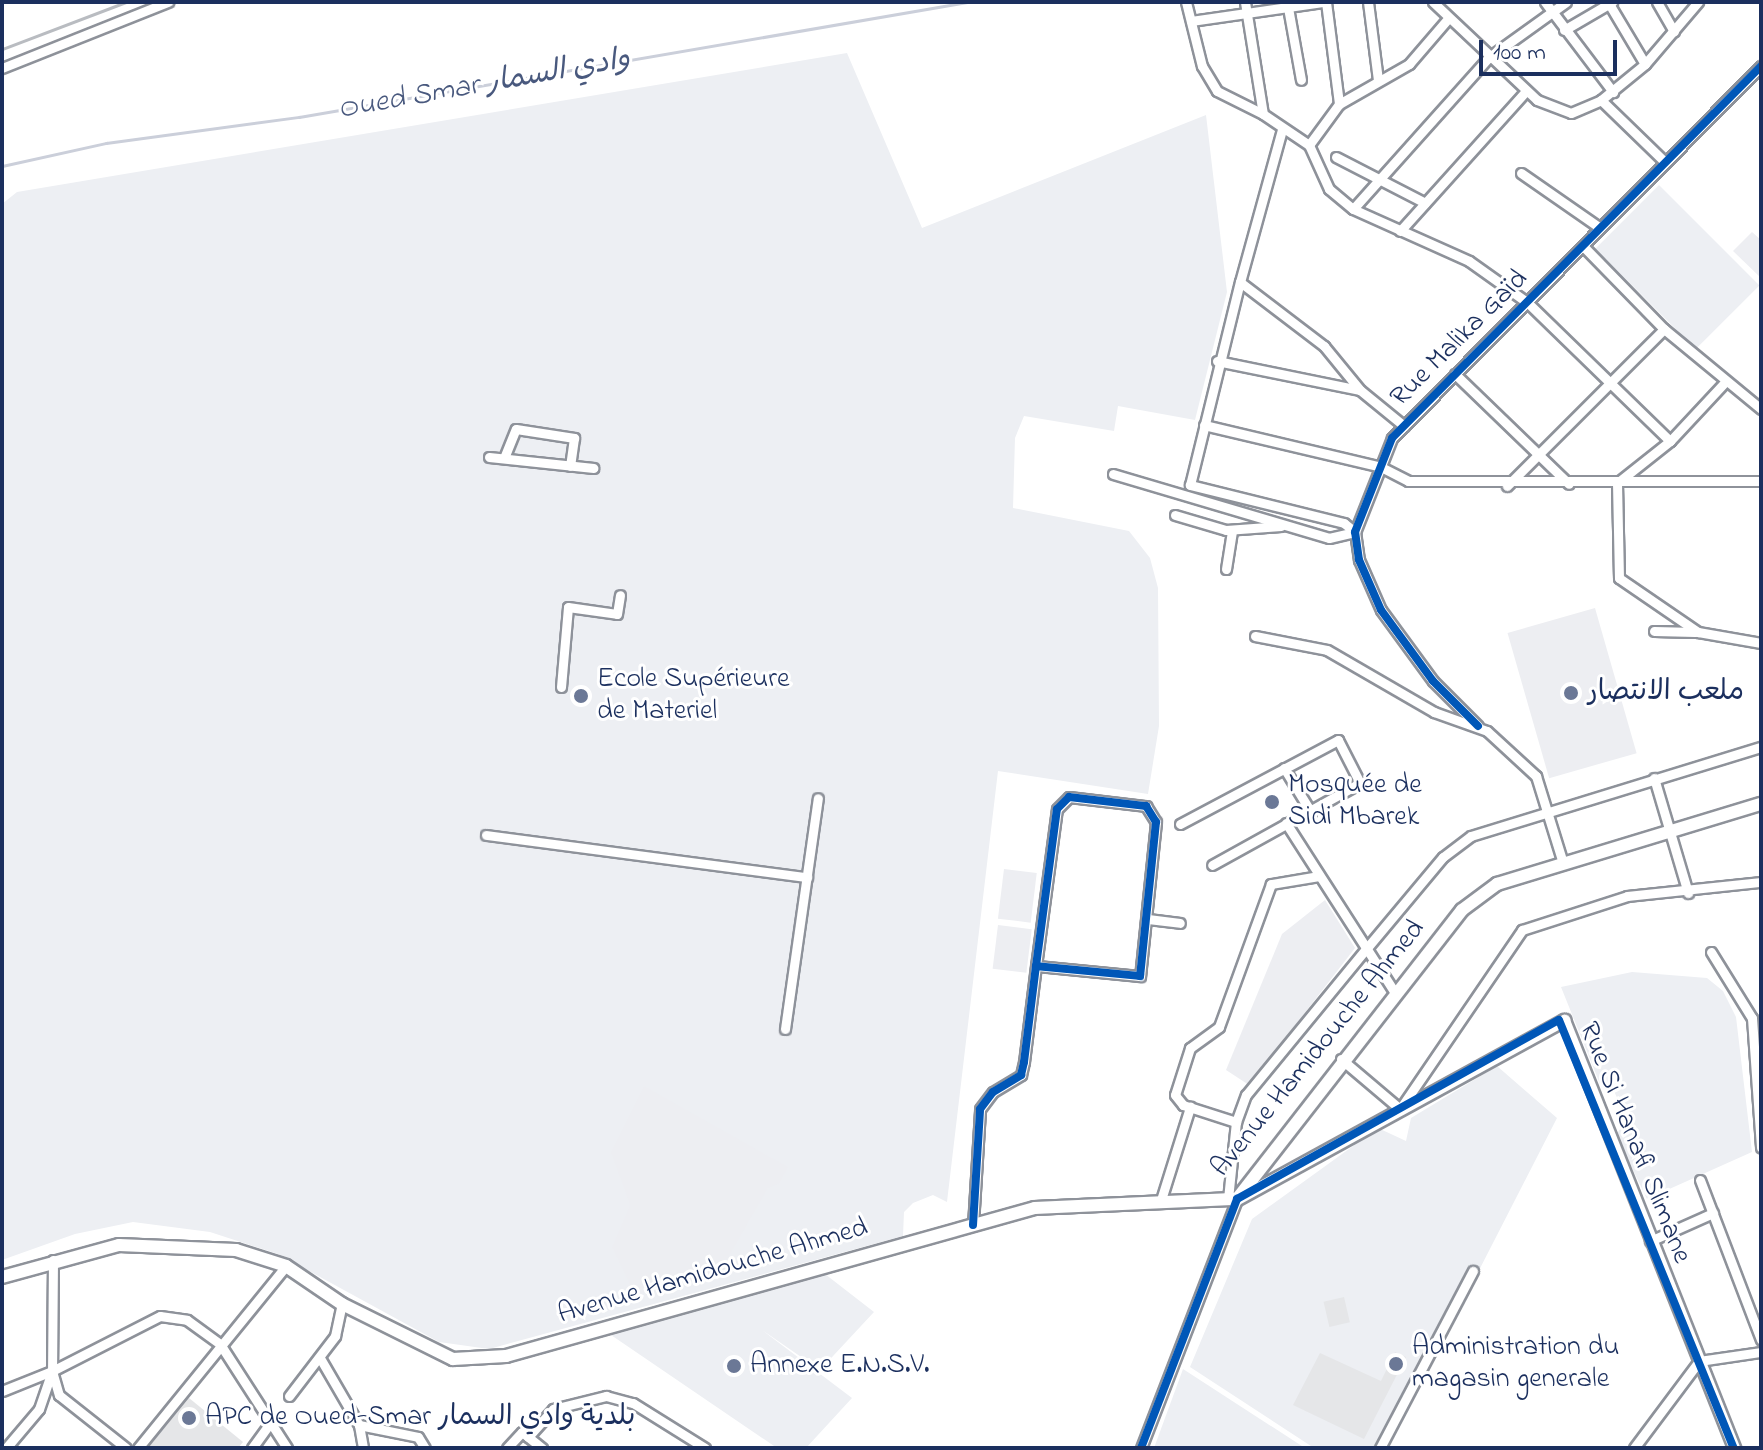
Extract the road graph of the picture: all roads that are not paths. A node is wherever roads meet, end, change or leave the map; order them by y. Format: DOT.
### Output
graph roads {
  1 [pos="168,2"];
  2 [pos="1186,2"];
  3 [pos="1245,2"];
  4 [pos="1324,2"];
  5 [pos="1368,2"];
  6 [pos="1433,2"];
  7 [pos="1566,2"];
  8 [pos="1657,2"];
  9 [pos="1698,2"];
  10 [pos="1610,3"];
  11 [pos="1287,5"];
  12 [pos="1548,7"];
  13 [pos="1247,15"];
  14 [pos="1191,21"];
  15 [pos="1446,21"];
  16 [pos="1564,30"];
  17 [pos="1674,31"];
  18 [pos="1488,58"];
  19 [pos="1645,64"];
  20 [pos="1761,66"];
  21 [pos="2,68"];
  22 [pos="1301,80"];
  23 [pos="1378,80"];
  24 [pos="1526,91"];
  25 [pos="1613,92"];
  26 [pos="1601,100"];
  27 [pos="1339,104"];
  28 [pos="1263,114"];
  29 [pos="1282,129"];
  30 [pos="1309,145"];
  31 [pos="1336,157"];
  32 [pos="1665,162"];
  33 [pos="1521,173"];
  34 [pos="1378,179"];
  35 [pos="1425,203"];
  36 [pos="1353,209"];
  37 [pos="1600,228"];
  38 [pos="1400,231"];
  39 [pos="1583,246"];
  40 [pos="1240,282"];
  41 [pos="1528,303"];
  42 [pos="1664,329"];
  43 [pos="1217,361"];
  44 [pos="1455,374"];
  45 [pos="1726,381"];
  46 [pos="1609,385"];
  47 [pos="1360,390"];
  48 [pos="1760,405"];
  49 [pos="1204,425"];
  50 [pos="1404,426"];
  51 [pos="1670,441"];
  52 [pos="489,457"];
  53 [pos="504,458"];
  54 [pos="1538,458"];
  55 [pos="570,466"];
  56 [pos="1381,467"];
  57 [pos="593,468"];
  58 [pos="1113,474"];
  59 [pos="1761,481"];
  60 [pos="1617,483"];
  61 [pos="1569,484"];
  62 [pos="1507,486"];
  63 [pos="1175,515"];
  64 [pos="1285,525"];
  65 [pos="1232,530"];
  66 [pos="1355,532"];
  67 [pos="1226,569"];
  68 [pos="620,595"];
  69 [pos="1654,631"];
  70 [pos="1698,632"];
  71 [pos="1255,636"];
  72 [pos="1761,643"];
  73 [pos="561,687"];
  74 [pos="1478,726"];
  75 [pos="1761,747"];
  76 [pos="1284,768"];
  77 [pos="1654,778"];
  78 [pos="818,798"];
  79 [pos="1761,804"];
  80 [pos="1546,809"];
  81 [pos="1311,812"];
  82 [pos="1286,823"];
  83 [pos="1180,824"];
  84 [pos="1668,831"];
  85 [pos="486,835"];
  86 [pos="1563,863"];
  87 [pos="1212,865"];
  88 [pos="1319,876"];
  89 [pos="807,877"];
  90 [pos="1761,882"];
  91 [pos="1688,893"];
  92 [pos="1148,919"];
  93 [pos="1180,923"];
  94 [pos="1366,949"];
  95 [pos="1711,952"];
  96 [pos="1036,966"];
  97 [pos="1395,993"];
  98 [pos="785,1029"];
  99 [pos="1341,1059"];
  100 [pos="1190,1107"];
  101 [pos="1400,1109"];
  102 [pos="1236,1122"];
  103 [pos="1761,1148"];
  104 [pos="1700,1180"];
  105 [pos="1232,1199"];
  106 [pos="1160,1203"];
  107 [pos="1713,1213"];
  108 [pos="973,1225"];
  109 [pos="1650,1241"];
  110 [pos="53,1260"];
  111 [pos="286,1266"];
  112 [pos="1473,1271"];
  113 [pos="2,1277"];
  114 [pos="342,1304"];
  115 [pos="1761,1340"];
  116 [pos="220,1344"];
  117 [pos="1761,1352"];
  118 [pos="320,1358"];
  119 [pos="1699,1361"];
  120 [pos="52,1371"];
  121 [pos="2,1391"];
  122 [pos="289,1396"];
  123 [pos="270,1423"];
  124 [pos="359,1425"];
  125 [pos="528,1437"];
  126 [pos="6,1448"];
  127 [pos="126,1448"];
  128 [pos="138,1448"];
  129 [pos="252,1448"];
  130 [pos="287,1448"];
  131 [pos="363,1448"];
  132 [pos="425,1448"];
  133 [pos="507,1448"];
  134 [pos="542,1448"];
  135 [pos="705,1448"];
  136 [pos="1141,1448"];
  137 [pos="1380,1448"];
  138 [pos="1634,1448"];
  139 [pos="1734,1448"];
  1 -- 21 [label="street"];
  2 -- 14 [label="street"];
  3 -- 13 [label="street"];
  4 -- 11 [label="street"];
  4 -- 27 [label="street"];
  5 -- 23 [label="street"];
  6 -- 15 [label="street"];
  7 -- 12 [label="street"];
  8 -- 17 [label="street"];
  9 -- 17 [label="street"];
  10 -- 16 [label="street"];
  10 -- 19 [label="street"];
  11 -- 13 [label="street"];
  11 -- 22 [label="street"];
  12 -- 16 [label="street"];
  12 -- 18 [label="street"];
  13 -- 14 [label="street"];
  13 -- 28 [label="street"];
  14 -- 28 [label="street"];
  15 -- 18 [label="street"];
  15 -- 23 [label="street"];
  16 -- 25 [label="street"];
  17 -- 19 [label="street"];
  18 -- 24 [label="street"];
  18 -- 34 [label="street"];
  19 -- 25 [label="street"];
  20 -- 32 [label="street, Rue Malika Gaïd"];
  23 -- 27 [label="street"];
  24 -- 26 [label="street"];
  24 -- 35 [label="street"];
  25 -- 26 [label="street"];
  26 -- 32 [label="street"];
  27 -- 30 [label="street"];
  28 -- 29 [label="street"];
  29 -- 30 [label="street"];
  29 -- 40 [label="street"];
  30 -- 36 [label="street"];
  31 -- 34 [label="street"];
  32 -- 37 [label="street, Rue Malika Gaïd"];
  33 -- 37 [label="street"];
  34 -- 35 [label="street"];
  34 -- 36 [label="street"];
  35 -- 38 [label="street"];
  36 -- 38 [label="street"];
  37 -- 39 [label="street, Rue Malika Gaïd"];
  38 -- 41 [label="street"];
  39 -- 41 [label="street, Rue Malika Gaïd"];
  39 -- 42 [label="street"];
  40 -- 43 [label="street"];
  40 -- 47 [label="street"];
  41 -- 44 [label="street, Rue Malika Gaïd"];
  41 -- 46 [label="street"];
  42 -- 45 [label="street"];
  42 -- 46 [label="street"];
  43 -- 47 [label="street"];
  43 -- 49 [label="street"];
  44 -- 50 [label="street, Rue Malika Gaïd"];
  44 -- 54 [label="street"];
  45 -- 48 [label="street"];
  45 -- 51 [label="street"];
  46 -- 51 [label="street"];
  46 -- 54 [label="street"];
  47 -- 50 [label="street"];
  49 -- 56 [label="street"];
  49 -- 66 [label="street"];
  50 -- 56 [label="street, Rue Malika Gaïd"];
  51 -- 60 [label="street"];
  52 -- 53 [label="street"];
  53 -- 55 [label="street"];
  53 -- 55 [label="street"];
  54 -- 61 [label="street"];
  54 -- 62 [label="street"];
  55 -- 57 [label="street"];
  56 -- 62 [label="street"];
  56 -- 66 [label="street, Rue Malika Gaïd"];
  58 -- 64 [label="street"];
  59 -- 60 [label="street"];
  60 -- 61 [label="street"];
  60 -- 70 [label="street"];
  61 -- 62 [label="street"];
  63 -- 65 [label="street"];
  64 -- 65 [label="street"];
  64 -- 66 [label="street"];
  65 -- 67 [label="street"];
  66 -- 74 [label="street"];
  68 -- 73 [label="street"];
  69 -- 70 [label="street"];
  70 -- 72 [label="street"];
  71 -- 74 [label="street"];
  74 -- 80 [label="street"];
  75 -- 77 [label="street"];
  76 -- 81 [label="street"];
  76 -- 81 [label="street"];
  76 -- 83 [label="street"];
  77 -- 80 [label="street"];
  77 -- 84 [label="street"];
  78 -- 89 [label="street"];
  79 -- 84 [label="main road, Avenue Hamidouche Ahmed"];
  80 -- 86 [label="street"];
  80 -- 94 [label="street"];
  81 -- 82 [label="street"];
  82 -- 87 [label="street"];
  82 -- 88 [label="street"];
  84 -- 86 [label="main road, Avenue Hamidouche Ahmed"];
  84 -- 91 [label="street"];
  85 -- 89 [label="street"];
  86 -- 97 [label="main road, Avenue Hamidouche Ahmed"];
  88 -- 94 [label="street"];
  88 -- 100 [label="street"];
  89 -- 98 [label="street"];
  90 -- 91 [label="street"];
  91 -- 101 [label="street"];
  92 -- 93 [label="street"];
  92 -- 96 [label="street"];
  92 -- 96 [label="street"];
  94 -- 97 [label="street"];
  94 -- 102 [label="street"];
  95 -- 103 [label="street"];
  96 -- 108 [label="street"];
  97 -- 99 [label="main road, Avenue Hamidouche Ahmed"];
  99 -- 101 [label="street"];
  99 -- 105 [label="main road, Avenue Hamidouche Ahmed"];
  100 -- 102 [label="street"];
  100 -- 106 [label="street"];
  101 -- 105 [label="street, Rue Si Hanafi Slimane"];
  101 -- 109 [label="street, Rue Si Hanafi Slimane"];
  102 -- 105 [label="street"];
  104 -- 107 [label="street"];
  105 -- 106 [label="main road, Avenue Hamidouche Ahmed"];
  105 -- 136 [label="street"];
  106 -- 108 [label="main road, Avenue Hamidouche Ahmed"];
  107 -- 109 [label="street"];
  107 -- 115 [label="street"];
  108 -- 114 [label="main road, Avenue Hamidouche Ahmed"];
  109 -- 119 [label="street, Rue Si Hanafi Slimane"];
  110 -- 111 [label="main road"];
  110 -- 113 [label="main road"];
  110 -- 120 [label="street"];
  111 -- 114 [label="main road, Avenue Hamidouche Ahmed"];
  111 -- 116 [label="street"];
  112 -- 137 [label="street"];
  114 -- 118 [label="street"];
  116 -- 120 [label="street"];
  116 -- 123 [label="street"];
  116 -- 128 [label="street"];
  117 -- 119 [label="street"];
  118 -- 122 [label="street"];
  118 -- 124 [label="street"];
  119 -- 138 [label="street"];
  119 -- 139 [label="street, Rue Si Hanafi Slimane"];
  120 -- 121 [label="street"];
  120 -- 126 [label="street"];
  120 -- 127 [label="street"];
  123 -- 129 [label="street"];
  123 -- 130 [label="street"];
  124 -- 131 [label="street"];
  124 -- 132 [label="street"];
  125 -- 133 [label="street"];
  125 -- 134 [label="street"];
  125 -- 135 [label="street"];
}
